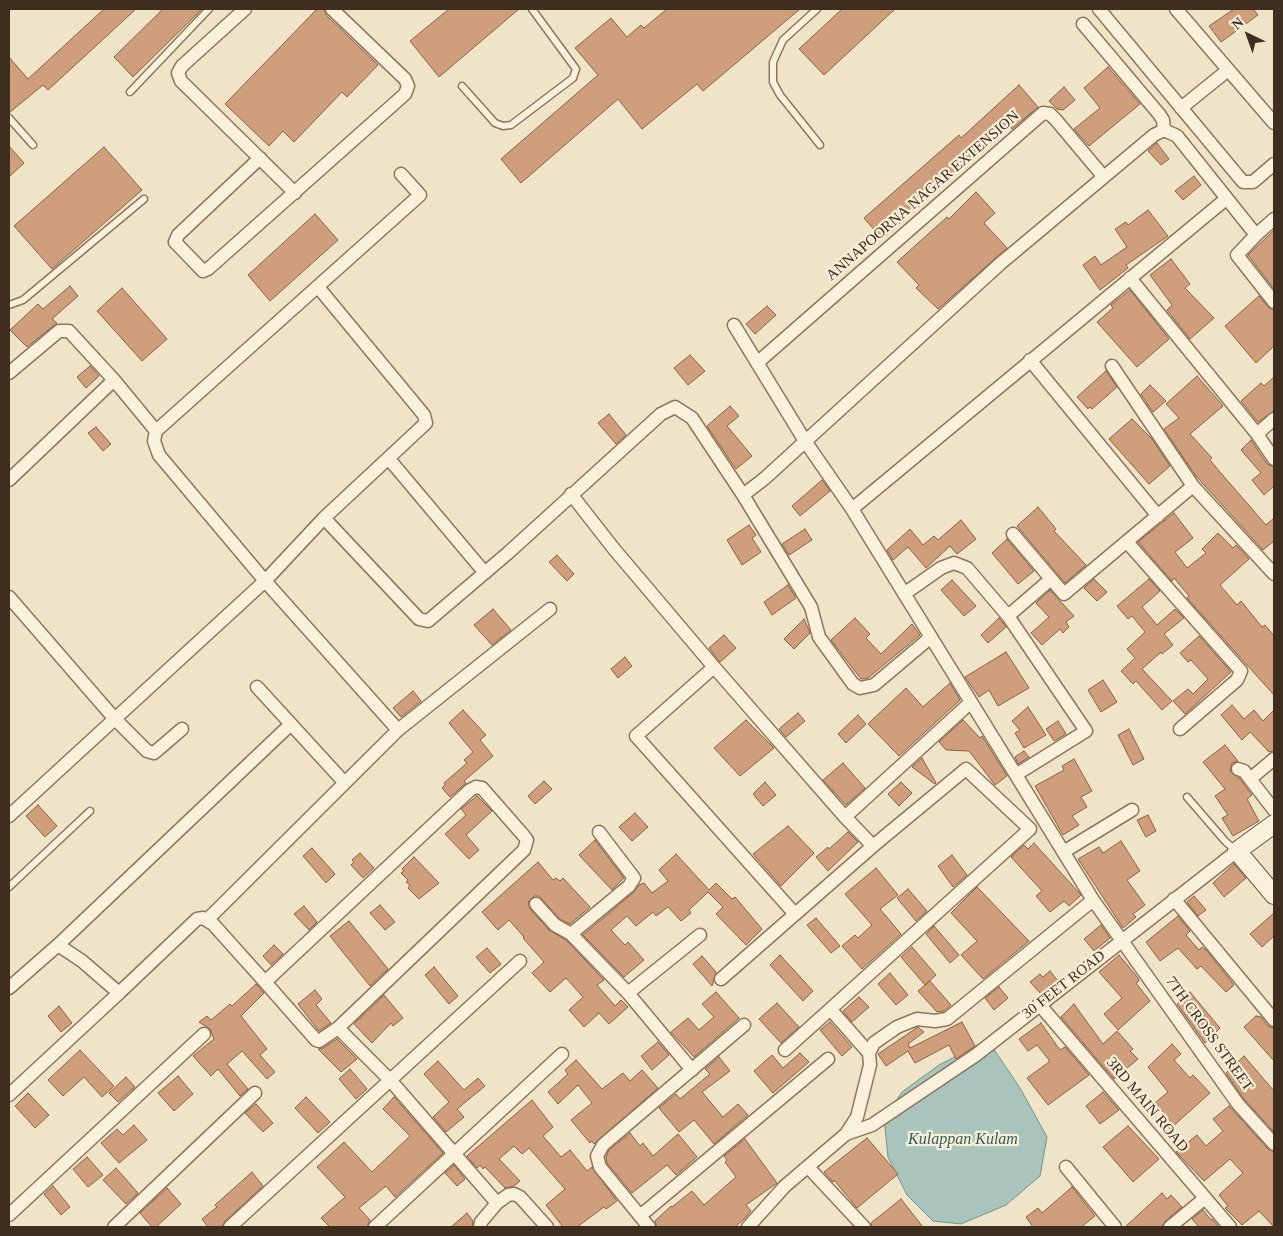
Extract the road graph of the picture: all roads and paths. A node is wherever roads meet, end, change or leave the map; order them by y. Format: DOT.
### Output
graph roads {
  1 [pos="209,9"];
  2 [pos="245,9"];
  3 [pos="332,9"];
  4 [pos="532,9"];
  5 [pos="817,9"];
  6 [pos="1099,9"];
  7 [pos="1176,9"];
  8 [pos="1083,24"];
  9 [pos="1228,70"];
  10 [pos="462,86"];
  11 [pos="130,92"];
  12 [pos="1181,108"];
  13 [pos="9,118"];
  14 [pos="1274,123"];
  15 [pos="1164,130"];
  16 [pos="33,145"];
  17 [pos="820,145"];
  18 [pos="260,158"];
  19 [pos="1274,164"];
  20 [pos="401,174"];
  21 [pos="1104,176"];
  22 [pos="295,193"];
  23 [pos="144,199"];
  24 [pos="1226,199"];
  25 [pos="1274,219"];
  26 [pos="1256,235"];
  27 [pos="1130,278"];
  28 [pos="318,287"];
  29 [pos="1274,302"];
  30 [pos="9,305"];
  31 [pos="734,325"];
  32 [pos="1030,360"];
  33 [pos="757,363"];
  34 [pos="1112,366"];
  35 [pos="9,373"];
  36 [pos="114,380"];
  37 [pos="1274,419"];
  38 [pos="156,431"];
  39 [pos="1257,434"];
  40 [pos="805,441"];
  41 [pos="389,459"];
  42 [pos="1274,459"];
  43 [pos="9,480"];
  44 [pos="1193,486"];
  45 [pos="572,494"];
  46 [pos="743,495"];
  47 [pos="852,509"];
  48 [pos="1158,516"];
  49 [pos="324,518"];
  50 [pos="1013,534"];
  51 [pos="1127,542"];
  52 [pos="485,573"];
  53 [pos="1274,574"];
  54 [pos="1052,580"];
  55 [pos="265,581"];
  56 [pos="904,594"];
  57 [pos="9,597"];
  58 [pos="550,609"];
  59 [pos="1008,616"];
  60 [pos="931,637"];
  61 [pos="714,667"];
  62 [pos="258,687"];
  63 [pos="971,702"];
  64 [pos="114,718"];
  65 [pos="291,724"];
  66 [pos="182,728"];
  67 [pos="1180,729"];
  68 [pos="398,730"];
  69 [pos="1274,759"];
  70 [pos="1238,769"];
  71 [pos="1016,774"];
  72 [pos="1250,779"];
  73 [pos="344,782"];
  74 [pos="1188,797"];
  75 [pos="1132,810"];
  76 [pos="1274,810"];
  77 [pos="90,811"];
  78 [pos="9,816"];
  79 [pos="845,817"];
  80 [pos="1274,824"];
  81 [pos="598,832"];
  82 [pos="873,846"];
  83 [pos="1065,851"];
  84 [pos="1237,852"];
  85 [pos="9,888"];
  86 [pos="1274,895"];
  87 [pos="1174,899"];
  88 [pos="1093,900"];
  89 [pos="536,904"];
  90 [pos="794,913"];
  91 [pos="208,919"];
  92 [pos="571,934"];
  93 [pos="700,935"];
  94 [pos="1121,940"];
  95 [pos="58,945"];
  96 [pos="520,961"];
  97 [pos="721,978"];
  98 [pos="265,982"];
  99 [pos="9,988"];
  100 [pos="119,993"];
  101 [pos="628,993"];
  102 [pos="1040,1004"];
  103 [pos="831,1010"];
  104 [pos="1274,1020"];
  105 [pos="744,1026"];
  106 [pos="338,1028"];
  107 [pos="204,1034"];
  108 [pos="785,1050"];
  109 [pos="869,1053"];
  110 [pos="562,1054"];
  111 [pos="828,1059"];
  112 [pos="692,1070"];
  113 [pos="391,1081"];
  114 [pos="255,1093"];
  115 [pos="9,1095"];
  116 [pos="846,1134"];
  117 [pos="1274,1144"];
  118 [pos="455,1152"];
  119 [pos="808,1167"];
  120 [pos="1066,1167"];
  121 [pos="1205,1198"];
  122 [pos="497,1203"];
  123 [pos="9,1215"];
  124 [pos="640,1216"];
  125 [pos="756,1224"];
  126 [pos="114,1227"];
  127 [pos="230,1227"];
  128 [pos="375,1227"];
  129 [pos="480,1227"];
  130 [pos="547,1227"];
  131 [pos="649,1227"];
  132 [pos="864,1227"];
  133 [pos="1115,1227"];
  134 [pos="1170,1227"];
  135 [pos="1230,1227"];
  1 -- 11 [label="lane"];
  2 -- 18 [label="street"];
  3 -- 22 [label="street"];
  4 -- 10 [label="lane"];
  5 -- 17 [label="lane"];
  6 -- 12 [label="street"];
  7 -- 9 [label="street"];
  8 -- 15 [label="street"];
  9 -- 12 [label="street"];
  9 -- 14 [label="street"];
  12 -- 19 [label="street"];
  13 -- 16 [label="lane"];
  15 -- 21 [label="street"];
  15 -- 24 [label="street"];
  18 -- 22 [label="street"];
  18 -- 22 [label="street"];
  20 -- 28 [label="street"];
  21 -- 33 [label="street, ANNAPOORNA NAGAR EXTENSION"];
  21 -- 40 [label="street"];
  23 -- 30 [label="lane"];
  24 -- 26 [label="street"];
  24 -- 27 [label="street"];
  25 -- 26 [label="street"];
  26 -- 29 [label="street"];
  27 -- 32 [label="street"];
  27 -- 39 [label="street"];
  28 -- 38 [label="street"];
  28 -- 41 [label="street"];
  31 -- 33 [label="street, 7TH CROSS STREET"];
  32 -- 47 [label="street"];
  32 -- 48 [label="street"];
  33 -- 40 [label="street, 7TH CROSS STREET"];
  34 -- 44 [label="street"];
  35 -- 36 [label="street"];
  36 -- 38 [label="street"];
  36 -- 43 [label="street"];
  37 -- 39 [label="street"];
  38 -- 55 [label="street"];
  39 -- 42 [label="street"];
  40 -- 46 [label="street"];
  40 -- 47 [label="street, 7TH CROSS STREET"];
  41 -- 49 [label="street"];
  41 -- 52 [label="street"];
  44 -- 48 [label="street"];
  44 -- 53 [label="street"];
  45 -- 46 [label="street"];
  45 -- 52 [label="street"];
  45 -- 61 [label="street"];
  46 -- 60 [label="street"];
  47 -- 56 [label="street, 7TH CROSS STREET"];
  48 -- 51 [label="street"];
  49 -- 52 [label="street"];
  49 -- 55 [label="street"];
  50 -- 54 [label="street"];
  51 -- 54 [label="street"];
  51 -- 67 [label="street"];
  54 -- 59 [label="street"];
  55 -- 64 [label="street"];
  55 -- 68 [label="street"];
  56 -- 59 [label="street"];
  56 -- 60 [label="street, 7TH CROSS STREET"];
  57 -- 64 [label="street"];
  58 -- 68 [label="street"];
  59 -- 71 [label="street"];
  60 -- 63 [label="street, 7TH CROSS STREET"];
  61 -- 79 [label="street"];
  61 -- 90 [label="street"];
  62 -- 65 [label="street"];
  63 -- 71 [label="street, 7TH CROSS STREET"];
  63 -- 79 [label="street"];
  64 -- 66 [label="street"];
  64 -- 78 [label="street"];
  65 -- 73 [label="street"];
  65 -- 95 [label="street"];
  68 -- 73 [label="street"];
  69 -- 72 [label="street"];
  70 -- 72 [label="street"];
  71 -- 83 [label="street, 7TH CROSS STREET"];
  72 -- 76 [label="street"];
  73 -- 91 [label="street"];
  74 -- 84 [label="lane"];
  75 -- 83 [label="street"];
  77 -- 85 [label="lane"];
  79 -- 82 [label="street"];
  80 -- 84 [label="main road, 30 FEET ROAD"];
  81 -- 92 [label="street"];
  82 -- 90 [label="street"];
  82 -- 103 [label="street"];
  83 -- 88 [label="street, 7TH CROSS STREET"];
  84 -- 86 [label="main road"];
  84 -- 87 [label="street, 30 FEET ROAD"];
  87 -- 94 [label="street, 30 FEET ROAD"];
  87 -- 104 [label="street"];
  88 -- 94 [label="street, 7TH CROSS STREET"];
  88 -- 109 [label="street"];
  89 -- 92 [label="street"];
  90 -- 97 [label="street"];
  91 -- 98 [label="street"];
  91 -- 100 [label="street"];
  92 -- 101 [label="street"];
  93 -- 101 [label="street"];
  94 -- 102 [label="street, 30 FEET ROAD"];
  94 -- 117 [label="street, 7TH CROSS STREET"];
  95 -- 99 [label="street"];
  95 -- 100 [label="street"];
  96 -- 113 [label="street"];
  98 -- 106 [label="street"];
  98 -- 106 [label="street"];
  100 -- 115 [label="street"];
  101 -- 112 [label="street"];
  102 -- 116 [label="street, 30 FEET ROAD"];
  102 -- 121 [label="street, 3RD MAIN ROAD"];
  103 -- 108 [label="street"];
  103 -- 109 [label="street"];
  105 -- 112 [label="street"];
  106 -- 113 [label="street"];
  107 -- 123 [label="street"];
  109 -- 116 [label="street"];
  110 -- 118 [label="street"];
  111 -- 124 [label="street"];
  112 -- 124 [label="street"];
  113 -- 118 [label="street"];
  113 -- 127 [label="street"];
  114 -- 126 [label="street"];
  116 -- 119 [label="street"];
  118 -- 122 [label="street"];
  118 -- 128 [label="street"];
  119 -- 125 [label="street"];
  119 -- 132 [label="street"];
  120 -- 133 [label="street"];
  121 -- 134 [label="street"];
  121 -- 135 [label="street, 3RD MAIN ROAD"];
  122 -- 129 [label="street"];
  122 -- 130 [label="street"];
  124 -- 131 [label="street"];
}
